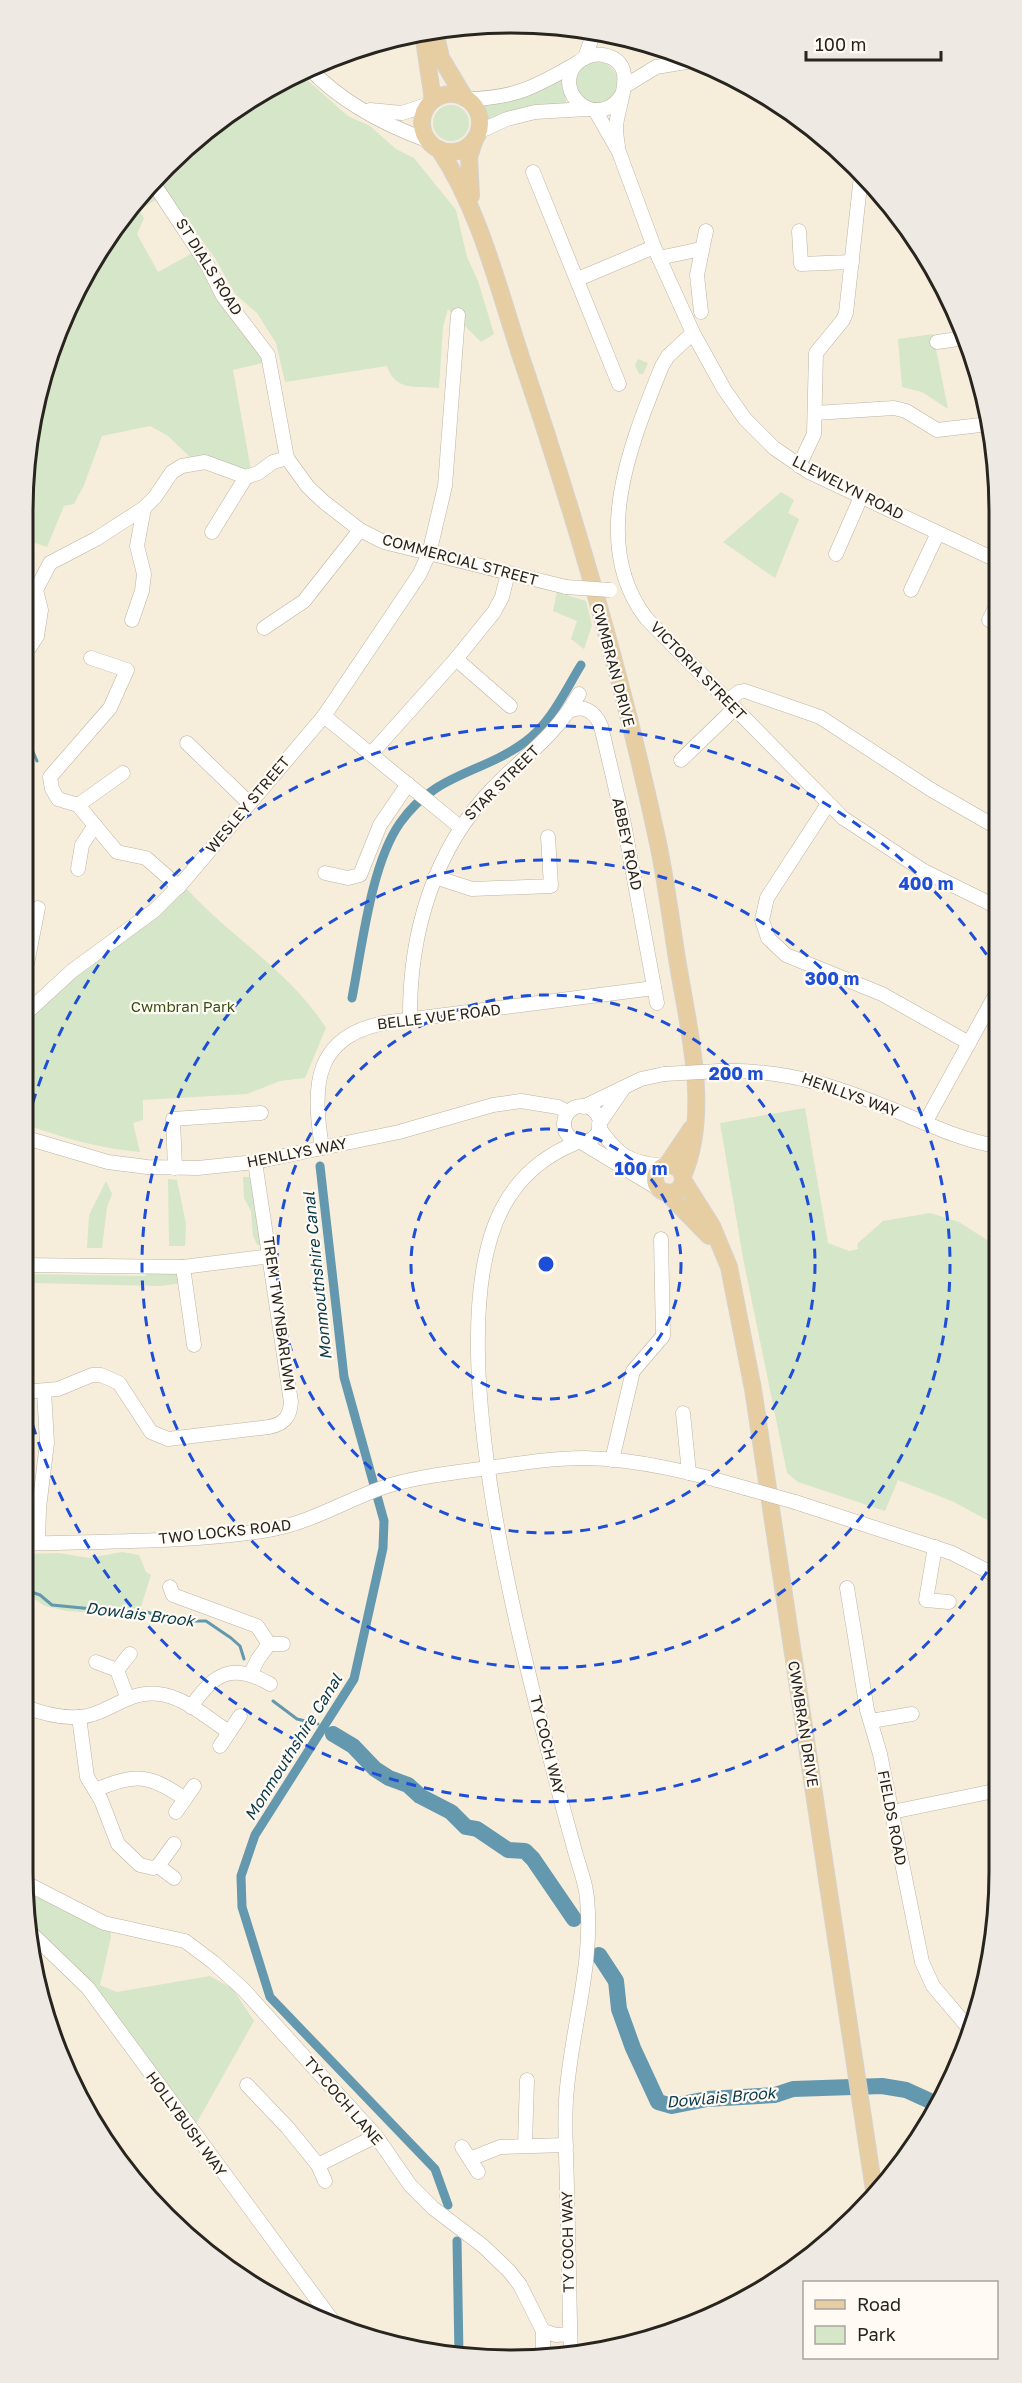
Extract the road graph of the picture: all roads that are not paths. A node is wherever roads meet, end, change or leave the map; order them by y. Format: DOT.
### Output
graph roads {
  1 [pos="437,39"];
  2 [pos="590,40"];
  3 [pos="424,41"];
  4 [pos="582,60"];
  5 [pos="679,63"];
  6 [pos="316,75"];
  7 [pos="624,89"];
  8 [pos="466,99"];
  9 [pos="431,102"];
  10 [pos="360,107"];
  11 [pos="591,109"];
  12 [pos="477,135"];
  13 [pos="434,145"];
  14 [pos="619,152"];
  15 [pos="533,172"];
  16 [pos="860,185"];
  17 [pos="158,190"];
  18 [pos="475,220"];
  19 [pos="706,231"];
  20 [pos="799,231"];
  21 [pos="701,249"];
  22 [pos="657,253"];
  23 [pos="852,262"];
  24 [pos="578,279"];
  25 [pos="701,312"];
  26 [pos="458,315"];
  27 [pos="693,333"];
  28 [pos="957,339"];
  29 [pos="938,342"];
  30 [pos="619,384"];
  31 [pos="815,413"];
  32 [pos="981,425"];
  33 [pos="287,458"];
  34 [pos="799,466"];
  35 [pos="246,477"];
  36 [pos="861,497"];
  37 [pos="144,508"];
  38 [pos="360,530"];
  39 [pos="212,532"];
  40 [pos="938,533"];
  41 [pos="429,554"];
  42 [pos="836,554"];
  43 [pos="989,557"];
  44 [pos="508,573"];
  45 [pos="33,584"];
  46 [pos="627,585"];
  47 [pos="911,590"];
  48 [pos="33,596"];
  49 [pos="132,621"];
  50 [pos="264,628"];
  51 [pos="33,641"];
  52 [pos="92,658"];
  53 [pos="456,659"];
  54 [pos="579,694"];
  55 [pos="731,704"];
  56 [pos="510,706"];
  57 [pos="569,711"];
  58 [pos="324,716"];
  59 [pos="187,743"];
  60 [pos="371,754"];
  61 [pos="681,760"];
  62 [pos="123,773"];
  63 [pos="412,788"];
  64 [pos="249,803"];
  65 [pos="828,804"];
  66 [pos="78,805"];
  67 [pos="989,823"];
  68 [pos="95,825"];
  69 [pos="460,827"];
  70 [pos="548,837"];
  71 [pos="78,869"];
  72 [pos="325,873"];
  73 [pos="435,877"];
  74 [pos="179,887"];
  75 [pos="989,903"];
  76 [pos="38,908"];
  77 [pos="33,932"];
  78 [pos="654,988"];
  79 [pos="657,1003"];
  80 [pos="33,1005"];
  81 [pos="989,1007"];
  82 [pos="410,1020"];
  83 [pos="969,1043"];
  84 [pos="627,1086"];
  85 [pos="583,1107"];
  86 [pos="568,1112"];
  87 [pos="261,1113"];
  88 [pos="694,1123"];
  89 [pos="925,1123"];
  90 [pos="599,1126"];
  91 [pos="564,1130"];
  92 [pos="33,1140"];
  93 [pos="579,1142"];
  94 [pos="989,1144"];
  95 [pos="322,1148"];
  96 [pos="548,1156"];
  97 [pos="255,1162"];
  98 [pos="665,1166"];
  99 [pos="175,1168"];
  100 [pos="683,1178"];
  101 [pos="662,1191"];
  102 [pos="661,1239"];
  103 [pos="723,1253"];
  104 [pos="271,1256"];
  105 [pos="33,1265"];
  106 [pos="183,1267"];
  107 [pos="194,1345"];
  108 [pos="44,1391"];
  109 [pos="33,1392"];
  110 [pos="683,1413"];
  111 [pos="612,1460"];
  112 [pos="490,1468"];
  113 [pos="689,1473"];
  114 [pos="33,1543"];
  115 [pos="38,1543"];
  116 [pos="935,1547"];
  117 [pos="989,1572"];
  118 [pos="170,1587"];
  119 [pos="847,1588"];
  120 [pos="949,1602"];
  121 [pos="130,1654"];
  122 [pos="96,1662"];
  123 [pos="117,1670"];
  124 [pos="251,1673"];
  125 [pos="270,1684"];
  126 [pos="127,1697"];
  127 [pos="191,1707"];
  128 [pos="33,1709"];
  129 [pos="912,1714"];
  130 [pos="240,1716"];
  131 [pos="79,1717"];
  132 [pos="871,1722"];
  133 [pos="229,1732"];
  134 [pos="220,1746"];
  135 [pos="194,1786"];
  136 [pos="96,1790"];
  137 [pos="989,1793"];
  138 [pos="185,1799"];
  139 [pos="176,1812"];
  140 [pos="892,1812"];
  141 [pos="174,1844"];
  142 [pos="158,1866"];
  143 [pos="174,1878"];
  144 [pos="33,1887"];
  145 [pos="38,1940"];
  146 [pos="965,2023"];
  147 [pos="527,2080"];
  148 [pos="247,2085"];
  149 [pos="376,2136"];
  150 [pos="525,2145"];
  151 [pos="566,2145"];
  152 [pos="462,2146"];
  153 [pos="470,2159"];
  154 [pos="318,2165"];
  155 [pos="478,2172"];
  156 [pos="325,2181"];
  157 [pos="873,2184"];
  158 [pos="327,2314"];
  159 [pos="543,2331"];
  160 [pos="570,2334"];
  161 [pos="571,2346"];
  162 [pos="543,2349"];
  1 -- 8 [label="main road"];
  2 -- 4 [label="street"];
  3 -- 9 [label="main road"];
  4 -- 7 [label="street"];
  4 -- 8 [label="street"];
  4 -- 11 [label="street"];
  5 -- 7 [label="street"];
  6 -- 10 [label="street"];
  7 -- 11 [label="street"];
  7 -- 14 [label="street, LLEWELYN ROAD"];
  8 -- 9 [label="main road"];
  8 -- 12 [label="main road"];
  9 -- 10 [label="street"];
  9 -- 13 [label="main road"];
  10 -- 13 [label="street"];
  11 -- 12 [label="street"];
  11 -- 14 [label="street, LLEWELYN ROAD"];
  12 -- 13 [label="main road"];
  12 -- 18 [label="main road"];
  13 -- 18 [label="main road"];
  14 -- 22 [label="street, LLEWELYN ROAD"];
  15 -- 24 [label="street"];
  16 -- 23 [label="street"];
  17 -- 33 [label="street, ST DIALS ROAD"];
  18 -- 88 [label="main road, CWMBRAN DRIVE"];
  19 -- 21 [label="street"];
  20 -- 23 [label="street"];
  21 -- 22 [label="street"];
  21 -- 25 [label="street"];
  22 -- 24 [label="street"];
  22 -- 27 [label="street, LLEWELYN ROAD"];
  23 -- 31 [label="street"];
  24 -- 30 [label="street"];
  26 -- 41 [label="street, WESLEY STREET"];
  27 -- 34 [label="street, LLEWELYN ROAD"];
  27 -- 46 [label="street, VICTORIA STREET"];
  28 -- 29 [label="street"];
  31 -- 32 [label="street"];
  31 -- 34 [label="street"];
  33 -- 35 [label="street"];
  33 -- 38 [label="street, COMMERCIAL STREET"];
  34 -- 36 [label="street, LLEWELYN ROAD"];
  35 -- 37 [label="street"];
  35 -- 39 [label="street"];
  36 -- 40 [label="street, LLEWELYN ROAD"];
  36 -- 42 [label="street"];
  37 -- 45 [label="street"];
  37 -- 49 [label="street"];
  38 -- 41 [label="street, COMMERCIAL STREET"];
  38 -- 50 [label="street"];
  40 -- 43 [label="street, LLEWELYN ROAD"];
  40 -- 47 [label="street"];
  41 -- 44 [label="street, COMMERCIAL STREET"];
  41 -- 58 [label="street, WESLEY STREET"];
  44 -- 46 [label="street, COMMERCIAL STREET, bridge"];
  44 -- 53 [label="street"];
  46 -- 55 [label="street, VICTORIA STREET"];
  48 -- 51 [label="street"];
  52 -- 66 [label="street"];
  53 -- 56 [label="street"];
  53 -- 60 [label="street"];
  54 -- 57 [label="street, STAR STREET"];
  55 -- 61 [label="street"];
  55 -- 65 [label="street, VICTORIA STREET"];
  55 -- 67 [label="street"];
  57 -- 69 [label="street, STAR STREET"];
  57 -- 78 [label="street, ABBEY ROAD"];
  58 -- 60 [label="street"];
  58 -- 64 [label="street, WESLEY STREET"];
  59 -- 64 [label="street"];
  60 -- 63 [label="street"];
  62 -- 66 [label="street"];
  63 -- 69 [label="street"];
  63 -- 72 [label="street"];
  64 -- 74 [label="street, WESLEY STREET"];
  65 -- 75 [label="street, VICTORIA STREET"];
  65 -- 83 [label="street"];
  66 -- 68 [label="street"];
  68 -- 71 [label="street"];
  68 -- 74 [label="street"];
  69 -- 73 [label="street, STAR STREET"];
  70 -- 73 [label="street"];
  73 -- 82 [label="street, STAR STREET"];
  74 -- 80 [label="street, WESLEY STREET"];
  76 -- 77 [label="street"];
  78 -- 79 [label="street, ABBEY ROAD"];
  78 -- 82 [label="street, BELLE VUE ROAD"];
  81 -- 83 [label="street"];
  82 -- 95 [label="street, BELLE VUE ROAD"];
  83 -- 89 [label="street"];
  84 -- 85 [label="street, HENLLYS WAY"];
  84 -- 89 [label="street, HENLLYS WAY, bridge"];
  84 -- 90 [label="street"];
  85 -- 86 [label="street"];
  85 -- 90 [label="street"];
  86 -- 91 [label="street"];
  86 -- 95 [label="street, HENLLYS WAY"];
  87 -- 99 [label="street"];
  88 -- 98 [label="main road"];
  88 -- 100 [label="main road, CWMBRAN DRIVE"];
  89 -- 94 [label="street, HENLLYS WAY"];
  90 -- 93 [label="street"];
  90 -- 98 [label="street"];
  91 -- 93 [label="street"];
  91 -- 96 [label="street, TY COCH WAY"];
  92 -- 99 [label="street, HENLLYS WAY"];
  93 -- 96 [label="street, TY COCH WAY"];
  93 -- 101 [label="street"];
  95 -- 97 [label="street, HENLLYS WAY"];
  96 -- 112 [label="street, TY COCH WAY"];
  97 -- 99 [label="street, HENLLYS WAY"];
  97 -- 104 [label="street, TREM TWYNBARLWM"];
  98 -- 100 [label="main road"];
  98 -- 101 [label="main road"];
  100 -- 101 [label="main road"];
  100 -- 103 [label="main road, CWMBRAN DRIVE"];
  101 -- 103 [label="main road"];
  102 -- 111 [label="street"];
  103 -- 157 [label="main road, CWMBRAN DRIVE"];
  104 -- 106 [label="street"];
  104 -- 108 [label="street, TREM TWYNBARLWM"];
  105 -- 106 [label="street"];
  106 -- 107 [label="street"];
  108 -- 109 [label="street, TREM TWYNBARLWM"];
  108 -- 115 [label="street"];
  110 -- 113 [label="street"];
  111 -- 112 [label="street, TWO LOCKS ROAD"];
  111 -- 113 [label="street, TWO LOCKS ROAD"];
  112 -- 115 [label="street, TWO LOCKS ROAD"];
  112 -- 151 [label="street, TY COCH WAY"];
  113 -- 116 [label="street, TWO LOCKS ROAD, bridge"];
  114 -- 115 [label="street, TWO LOCKS ROAD"];
  116 -- 117 [label="street, TWO LOCKS ROAD"];
  116 -- 120 [label="street"];
  118 -- 124 [label="street"];
  119 -- 132 [label="street, FIELDS ROAD"];
  121 -- 123 [label="street"];
  122 -- 123 [label="street"];
  123 -- 126 [label="street"];
  124 -- 125 [label="street"];
  124 -- 127 [label="street"];
  126 -- 127 [label="street"];
  126 -- 131 [label="street"];
  127 -- 133 [label="street"];
  128 -- 131 [label="street"];
  129 -- 132 [label="street"];
  130 -- 133 [label="street"];
  131 -- 136 [label="street"];
  132 -- 140 [label="street, FIELDS ROAD"];
  133 -- 134 [label="street"];
  135 -- 138 [label="street"];
  136 -- 138 [label="street"];
  136 -- 142 [label="street"];
  137 -- 140 [label="street"];
  138 -- 139 [label="street"];
  140 -- 146 [label="street, FIELDS ROAD"];
  141 -- 142 [label="street"];
  142 -- 143 [label="street"];
  144 -- 149 [label="street, TY-COCH LANE"];
  145 -- 158 [label="street, HOLLYBUSH WAY"];
  147 -- 150 [label="street"];
  148 -- 154 [label="street"];
  149 -- 154 [label="street"];
  149 -- 159 [label="street, TY-COCH LANE"];
  150 -- 151 [label="street"];
  150 -- 153 [label="street"];
  151 -- 160 [label="street, TY COCH WAY"];
  152 -- 153 [label="street"];
  153 -- 155 [label="street"];
  154 -- 156 [label="street"];
  159 -- 160 [label="street"];
  159 -- 162 [label="street, TY-COCH LANE"];
  160 -- 161 [label="street, TY COCH WAY"];
}
